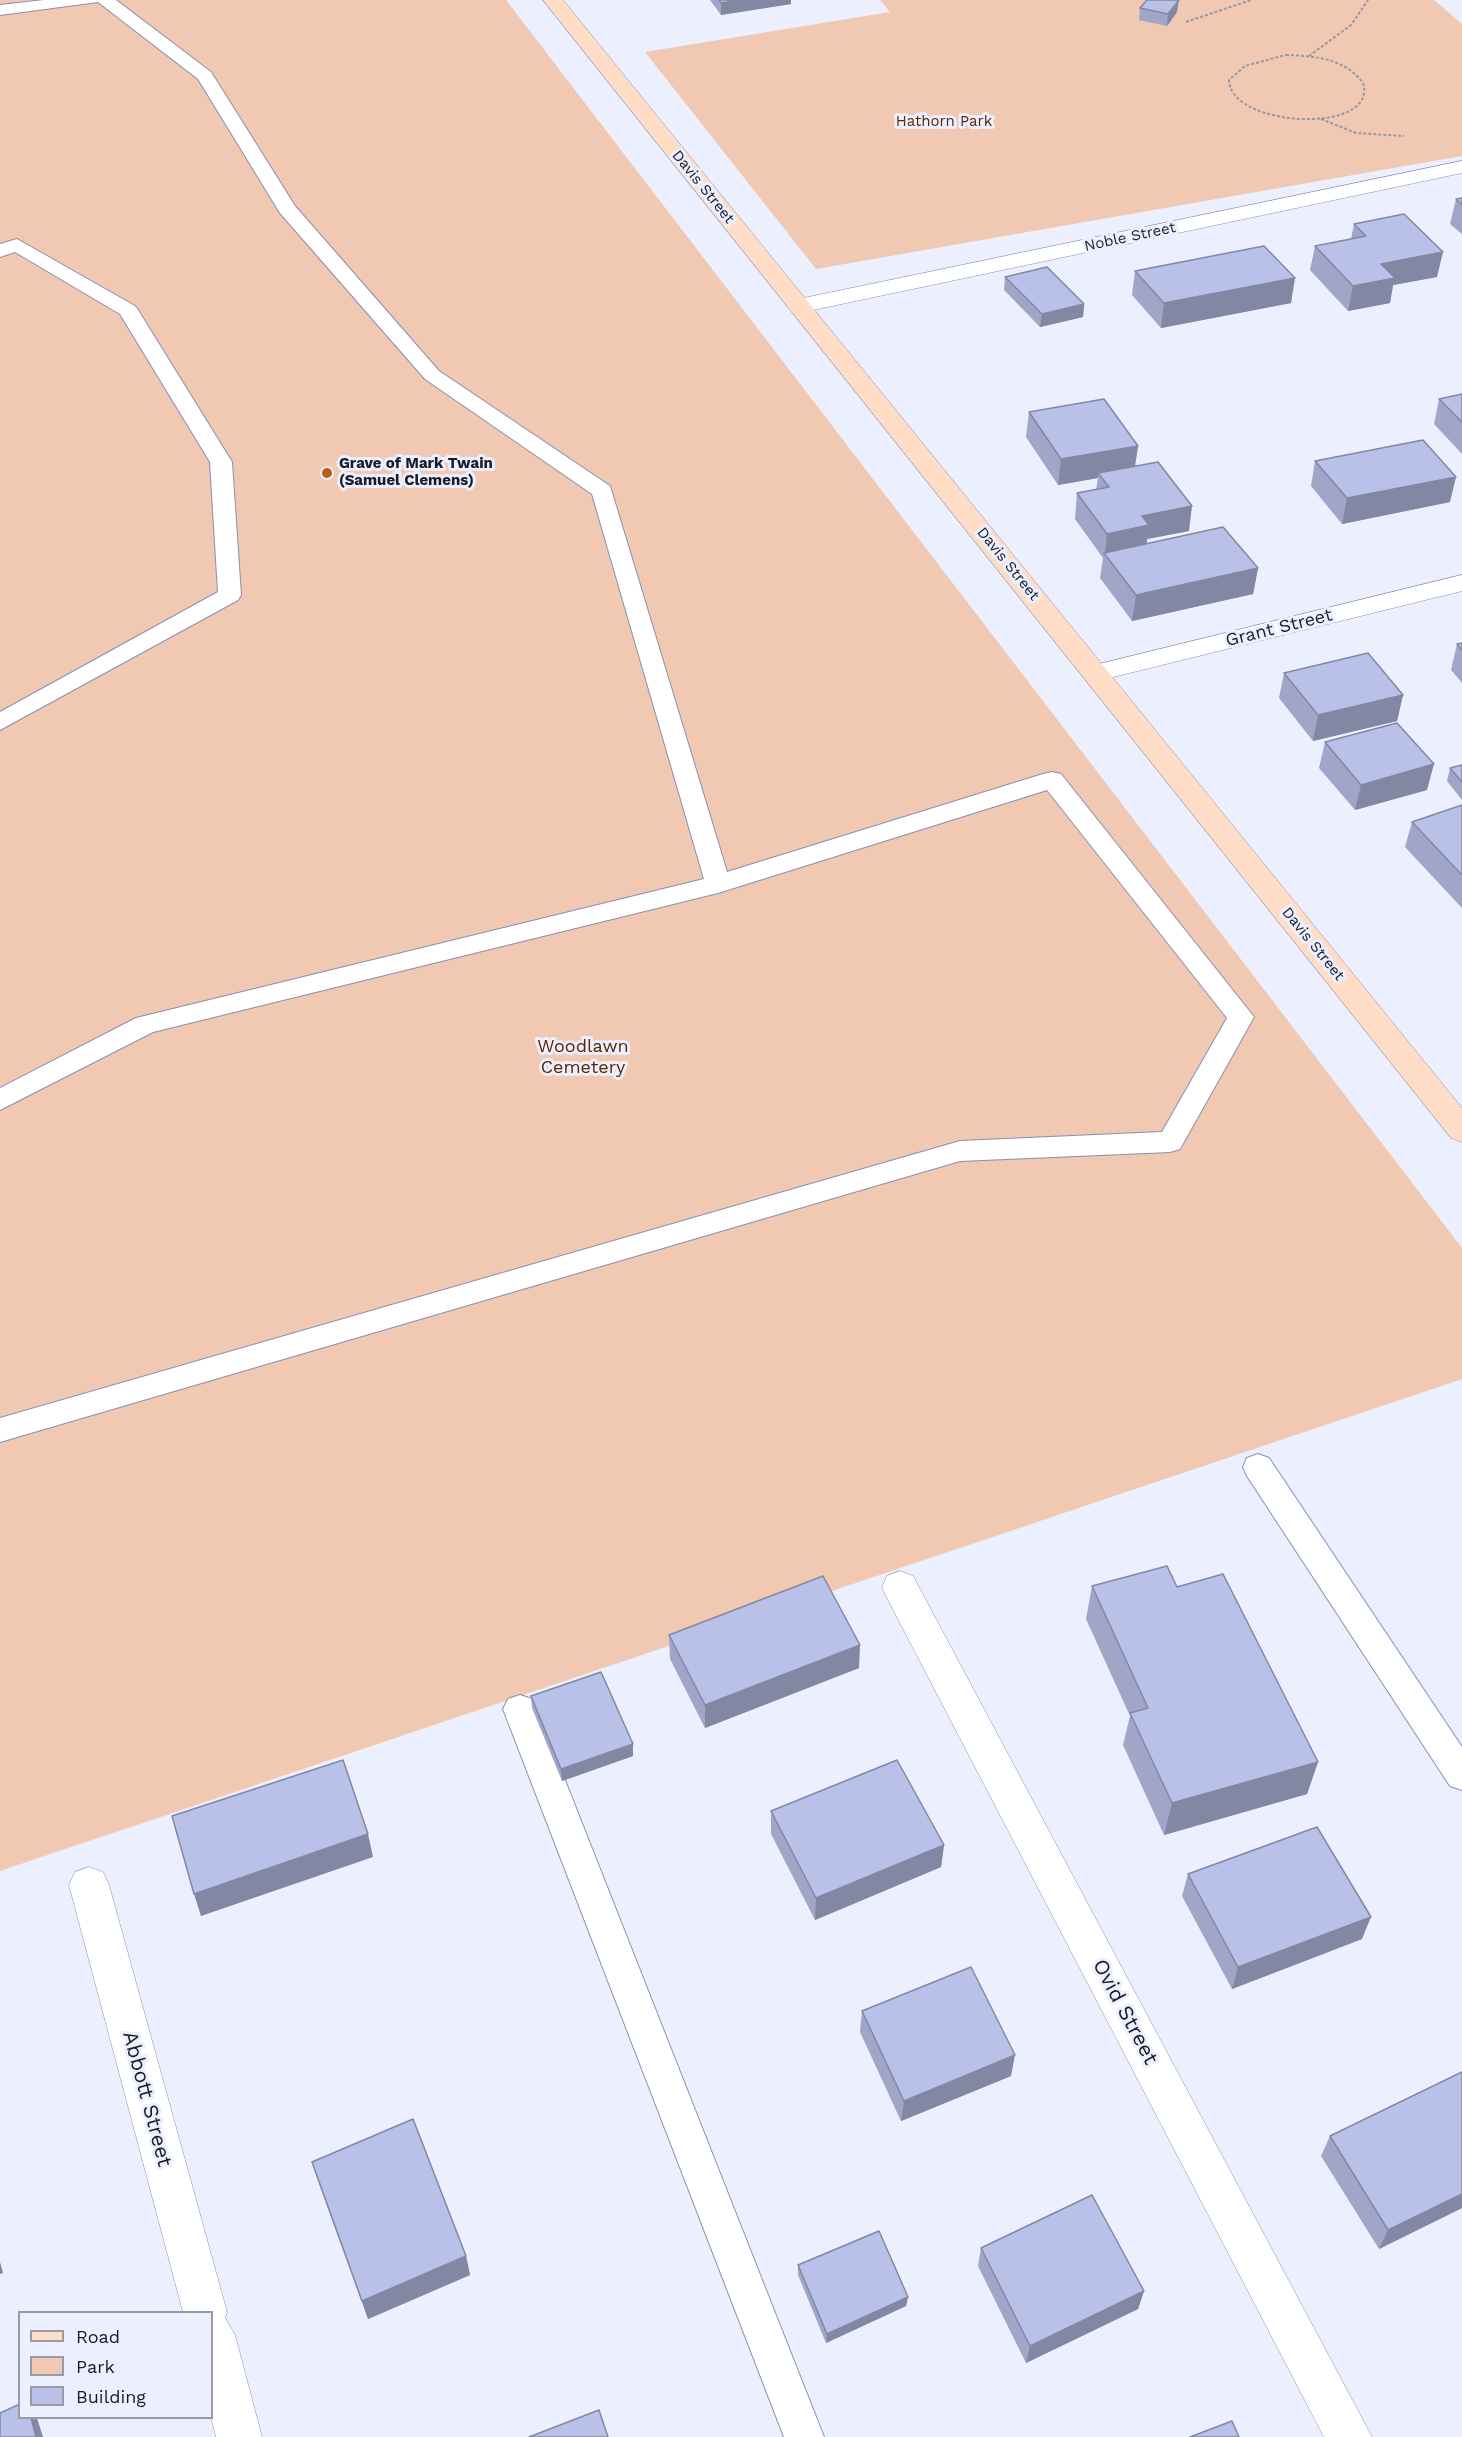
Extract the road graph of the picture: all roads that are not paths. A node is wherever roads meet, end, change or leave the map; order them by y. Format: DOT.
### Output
graph roads {
  1 [pos="91,0"];
  2 [pos="105,0"];
  3 [pos="553,0"];
  4 [pos="0,10"];
  5 [pos="1462,167"];
  6 [pos="0,251"];
  7 [pos="799,306"];
  8 [pos="1462,583"];
  9 [pos="1096,673"];
  10 [pos="0,722"];
  11 [pos="718,884"];
  12 [pos="0,1100"];
  13 [pos="1462,1131"];
  14 [pos="0,1430"];
  15 [pos="1258,1467"];
  16 [pos="900,1587"];
  17 [pos="520,1709"];
  18 [pos="1462,1775"];
  19 [pos="89,1886"];
  20 [pos="204,2311"];
  21 [pos="213,2339"];
  22 [pos="239,2437"];
  23 [pos="804,2437"];
  24 [pos="1349,2437"];
  1 -- 4 [label="lane"];
  2 -- 11 [label="lane"];
  3 -- 7 [label="street, Davis Street"];
  5 -- 7 [label="street, Noble Street"];
  6 -- 10 [label="lane"];
  7 -- 9 [label="street, Davis Street"];
  8 -- 9 [label="street, Grant Street"];
  9 -- 13 [label="street, Davis Street"];
  11 -- 12 [label="lane"];
  11 -- 14 [label="lane"];
  15 -- 18 [label="lane"];
  16 -- 24 [label="street, Ovid Street"];
  17 -- 23 [label="lane"];
  19 -- 20 [label="street, Abbott Street"];
  21 -- 22 [label="street"];
}
